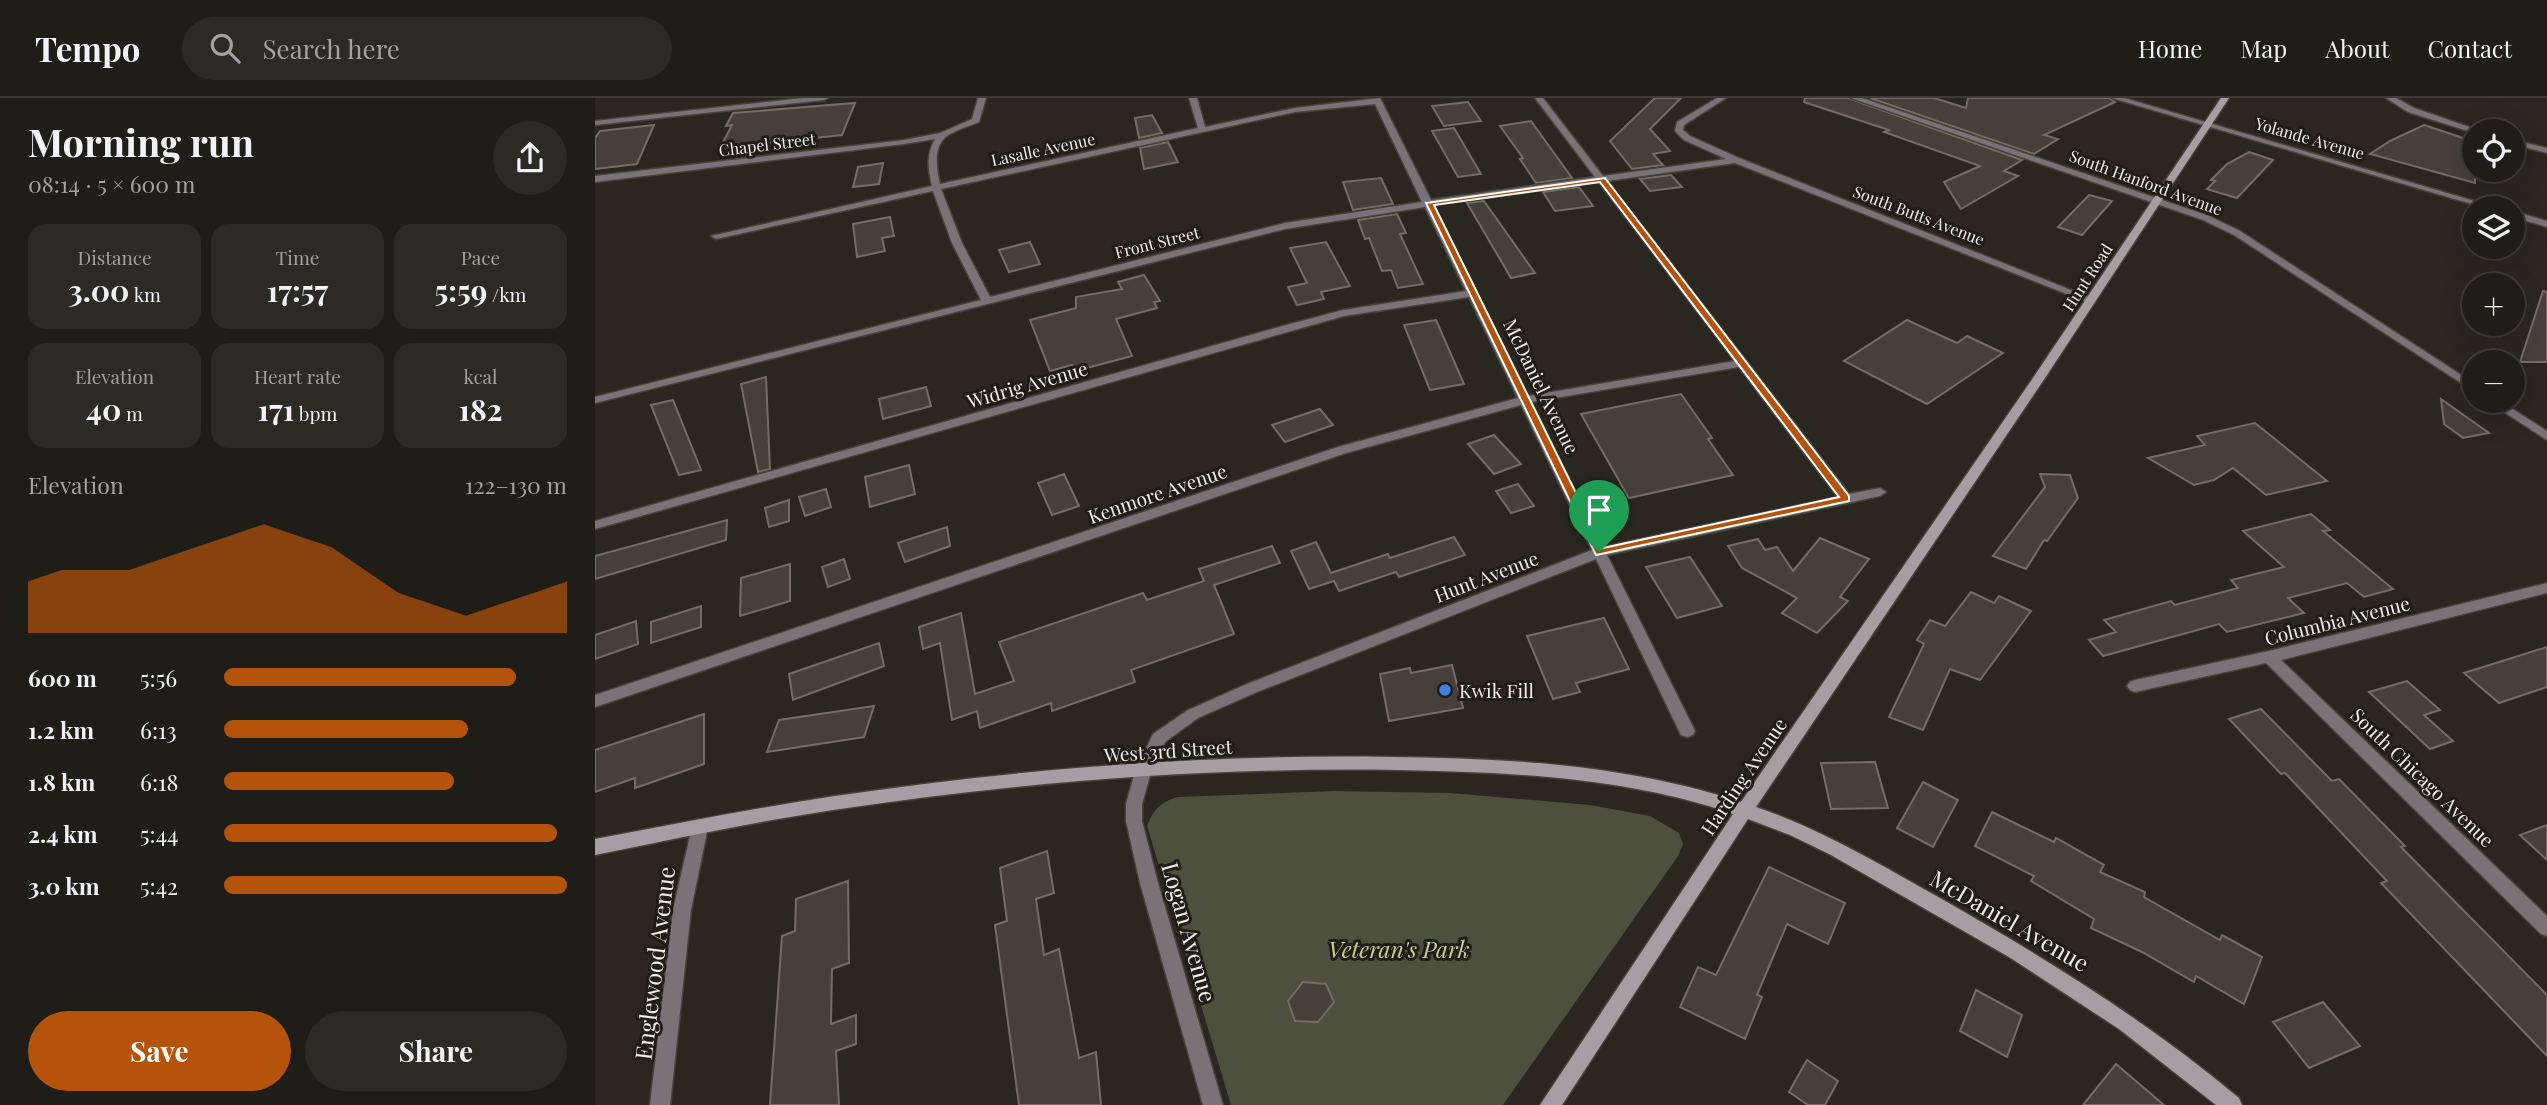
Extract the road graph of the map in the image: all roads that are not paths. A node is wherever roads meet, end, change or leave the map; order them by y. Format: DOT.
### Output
graph roads {
  1 [pos="824,98"];
  2 [pos="982,98"];
  3 [pos="1193,98"];
  4 [pos="1539,98"];
  5 [pos="1722,98"];
  6 [pos="1855,98"];
  7 [pos="2116,98"];
  8 [pos="2225,98"];
  9 [pos="2390,98"];
  10 [pos="1377,99"];
  11 [pos="595,123"];
  12 [pos="2207,125"];
  13 [pos="2462,126"];
  14 [pos="1202,130"];
  15 [pos="942,135"];
  16 [pos="2525,145"];
  17 [pos="2547,151"];
  18 [pos="1736,160"];
  19 [pos="595,179"];
  20 [pos="1602,179"];
  21 [pos="936,186"];
  22 [pos="2462,199"];
  23 [pos="2156,201"];
  24 [pos="1429,203"];
  25 [pos="2525,218"];
  26 [pos="2547,224"];
  27 [pos="716,236"];
  28 [pos="1473,293"];
  29 [pos="2091,300"];
  30 [pos="987,301"];
  31 [pos="1743,363"];
  32 [pos="2462,380"];
  33 [pos="595,400"];
  34 [pos="1525,400"];
  35 [pos="2512,413"];
  36 [pos="2547,436"];
  37 [pos="1973,473"];
  38 [pos="1880,492"];
  39 [pos="1846,499"];
  40 [pos="595,525"];
  41 [pos="1599,552"];
  42 [pos="2547,588"];
  43 [pos="2269,657"];
  44 [pos="2135,686"];
  45 [pos="595,701"];
  46 [pos="1687,731"];
  47 [pos="1143,772"];
  48 [pos="1744,811"];
  49 [pos="700,827"];
  50 [pos="595,847"];
  51 [pos="2547,928"];
  52 [pos="660,1105"];
  53 [pos="1213,1105"];
  54 [pos="1550,1105"];
  55 [pos="2232,1105"];
  1 -- 11 [label="street"];
  2 -- 15 [label="street, Chapel Street"];
  3 -- 14 [label="street"];
  4 -- 20 [label="street"];
  5 -- 18 [label="street, South Butts Avenue"];
  6 -- 23 [label="street, South Hanford Avenue"];
  7 -- 12 [label="street, Yolande Avenue"];
  8 -- 12 [label="street, Hunt Road"];
  9 -- 13 [label="street"];
  10 -- 14 [label="street, Lasalle Avenue"];
  10 -- 24 [label="street, McDaniel Avenue"];
  12 -- 22 [label="street, Yolande Avenue"];
  12 -- 23 [label="street, Hunt Road"];
  14 -- 21 [label="street, Lasalle Avenue"];
  15 -- 19 [label="street, Chapel Street"];
  15 -- 21 [label="street"];
  16 -- 17 [label="street"];
  18 -- 20 [label="street, Front Street"];
  18 -- 29 [label="street, South Butts Avenue"];
  20 -- 24 [label="street, Front Street"];
  20 -- 31 [label="street"];
  21 -- 27 [label="street, Lasalle Avenue"];
  21 -- 30 [label="street"];
  23 -- 29 [label="street, Hunt Road"];
  23 -- 32 [label="street, South Hanford Avenue"];
  24 -- 28 [label="street, McDaniel Avenue"];
  24 -- 30 [label="street, Front Street"];
  25 -- 26 [label="street"];
  28 -- 34 [label="street, McDaniel Avenue"];
  28 -- 40 [label="street, Widrig Avenue"];
  29 -- 37 [label="street, Hunt Road"];
  30 -- 33 [label="street, Front Street"];
  31 -- 34 [label="street, Kenmore Avenue"];
  31 -- 39 [label="street"];
  34 -- 41 [label="street, McDaniel Avenue"];
  34 -- 45 [label="street, Kenmore Avenue"];
  35 -- 36 [label="street"];
  37 -- 48 [label="street, Harding Avenue"];
  38 -- 39 [label="street, Hunt Avenue"];
  39 -- 41 [label="street, Hunt Avenue"];
  41 -- 46 [label="street, McDaniel Avenue"];
  41 -- 47 [label="street, Hunt Avenue"];
  42 -- 43 [label="street, Columbia Avenue"];
  43 -- 44 [label="street, Columbia Avenue"];
  43 -- 51 [label="street, South Chicago Avenue"];
  47 -- 48 [label="street, West 3rd Street"];
  47 -- 49 [label="street, West 3rd Street"];
  47 -- 53 [label="street, Logan Avenue"];
  48 -- 54 [label="street, Harding Avenue"];
  48 -- 55 [label="street, McDaniel Avenue"];
  49 -- 50 [label="street, West 3rd Street"];
  49 -- 52 [label="street, Englewood Avenue"];
}
